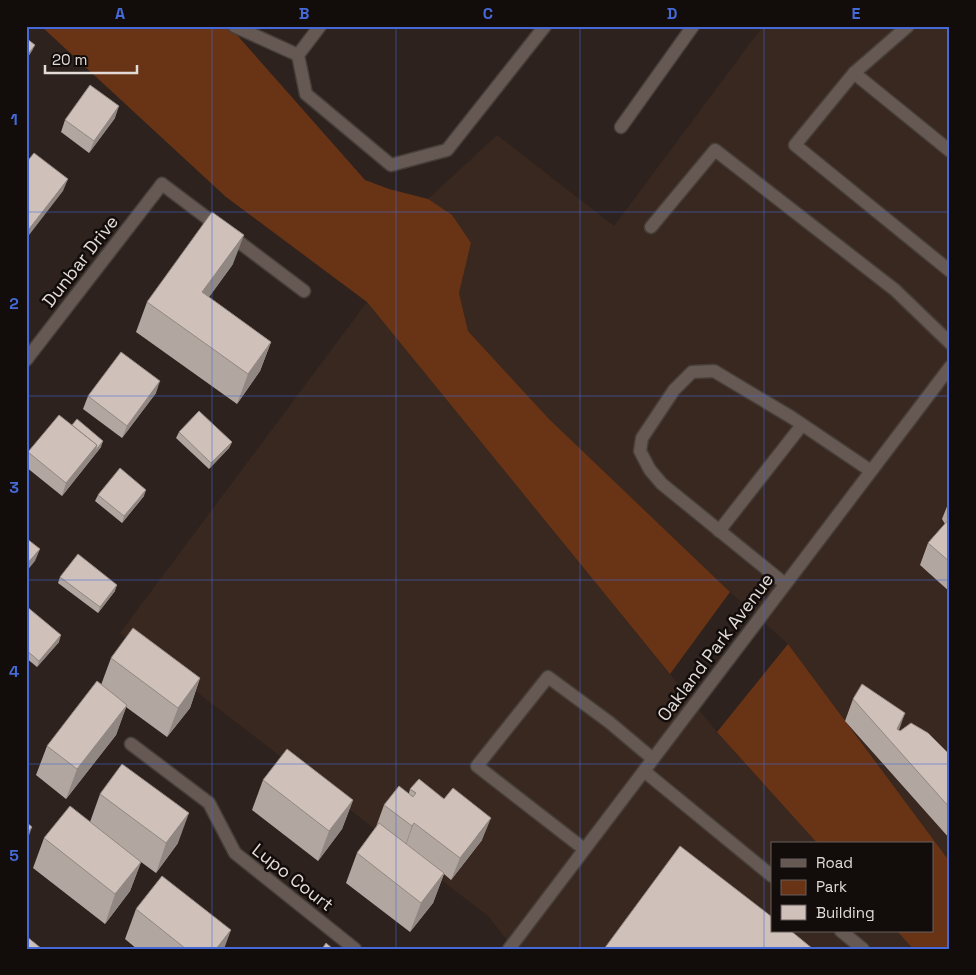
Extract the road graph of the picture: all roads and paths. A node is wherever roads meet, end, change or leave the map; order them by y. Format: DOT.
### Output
graph roads {
  1 [pos="234,26"];
  2 [pos="320,26"];
  3 [pos="545,26"];
  4 [pos="693,26"];
  5 [pos="908,26"];
  6 [pos="298,55"];
  7 [pos="854,73"];
  8 [pos="621,127"];
  9 [pos="950,151"];
  10 [pos="651,228"];
  11 [pos="948,264"];
  12 [pos="304,291"];
  13 [pos="950,343"];
  14 [pos="26,360"];
  15 [pos="950,367"];
  16 [pos="802,425"];
  17 [pos="871,471"];
  18 [pos="719,531"];
  19 [pos="785,584"];
  20 [pos="131,744"];
  21 [pos="653,759"];
  22 [pos="644,771"];
  23 [pos="584,850"];
  24 [pos="771,875"];
  25 [pos="842,932"];
  26 [pos="355,949"];
  27 [pos="509,949"];
  28 [pos="863,949"];
  1 -- 6 [label="main road"];
  2 -- 6 [label="main road"];
  3 -- 6 [label="main road"];
  4 -- 8 [label="main road"];
  5 -- 7 [label="main road"];
  7 -- 9 [label="main road"];
  7 -- 11 [label="main road"];
  10 -- 13 [label="main road"];
  12 -- 14 [label="main road, Dunbar Drive"];
  15 -- 17 [label="main road, Oakland Park Avenue"];
  16 -- 17 [label="main road"];
  16 -- 18 [label="main road"];
  16 -- 18 [label="main road"];
  17 -- 19 [label="main road, Oakland Park Avenue"];
  18 -- 19 [label="main road"];
  19 -- 21 [label="main road, Oakland Park Avenue"];
  20 -- 26 [label="main road, Lupo Court"];
  21 -- 22 [label="main road, Oakland Park Avenue"];
  21 -- 23 [label="main road"];
  22 -- 23 [label="main road, Oakland Park Avenue"];
  22 -- 24 [label="main road"];
  23 -- 27 [label="main road, Oakland Park Avenue"];
  25 -- 28 [label="main road"];
}
